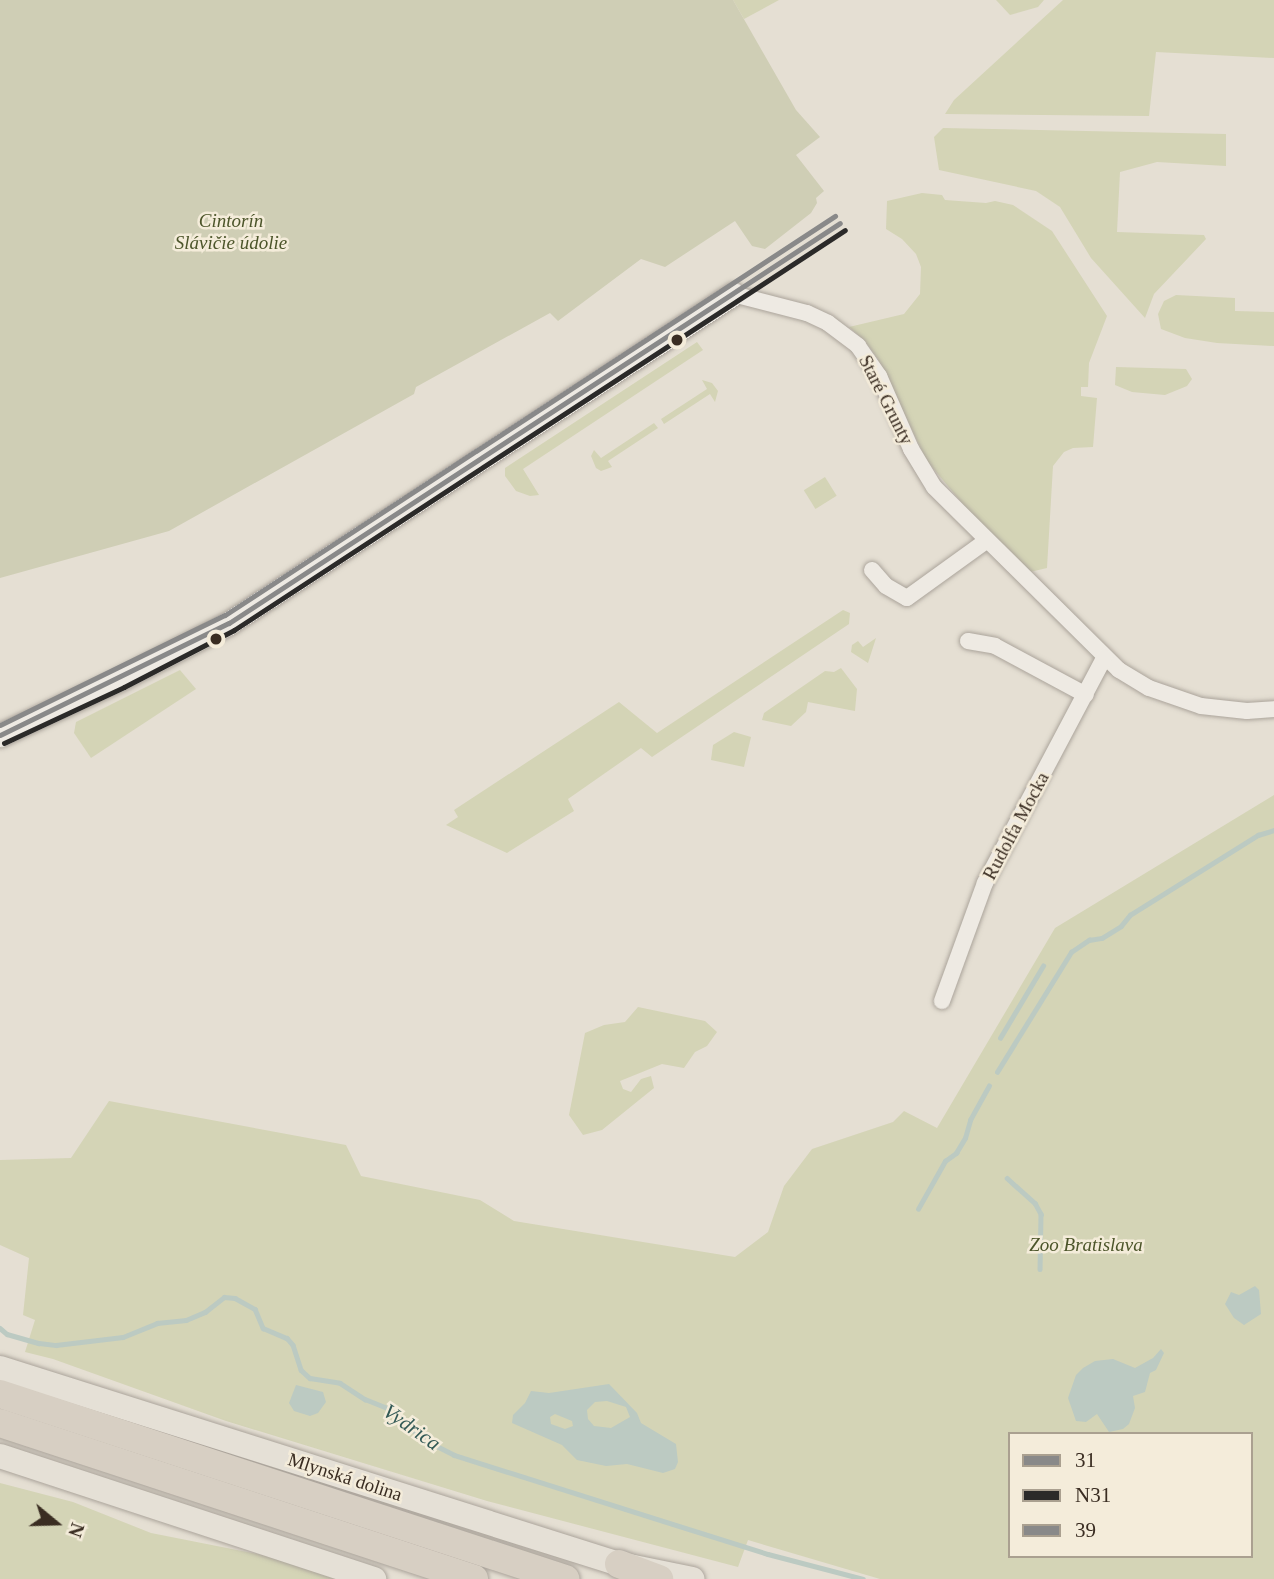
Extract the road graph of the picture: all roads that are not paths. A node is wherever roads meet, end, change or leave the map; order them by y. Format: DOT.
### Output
graph roads {
  1 [pos="733,294"];
  2 [pos="986,541"];
  3 [pos="872,570"];
  4 [pos="968,641"];
  5 [pos="1104,658"];
  6 [pos="1086,695"];
  7 [pos="1274,709"];
  8 [pos="0,735"];
  9 [pos="942,1000"];
  10 [pos="0,1368"];
  11 [pos="0,1394"];
  12 [pos="0,1423"];
  13 [pos="0,1456"];
  14 [pos="619,1564"];
  15 [pos="373,1579"];
  16 [pos="474,1579"];
  17 [pos="565,1579"];
  18 [pos="659,1579"];
  19 [pos="692,1579"];
  1 -- 2 [label="street, Staré Grunty"];
  1 -- 8 [label="street, Staré Grunty"];
  2 -- 3 [label="street"];
  2 -- 5 [label="street, Staré Grunty"];
  4 -- 6 [label="street"];
  5 -- 6 [label="street, Rudolfa Mocka"];
  5 -- 7 [label="street, Staré Grunty"];
  6 -- 9 [label="street, Rudolfa Mocka"];
  10 -- 14 [label="main road, Mlynská dolina"];
  11 -- 17 [label="highway"];
  12 -- 16 [label="highway"];
  13 -- 15 [label="main road"];
  14 -- 18 [label="highway"];
  14 -- 19 [label="main road, Mlynská dolina"];
}
